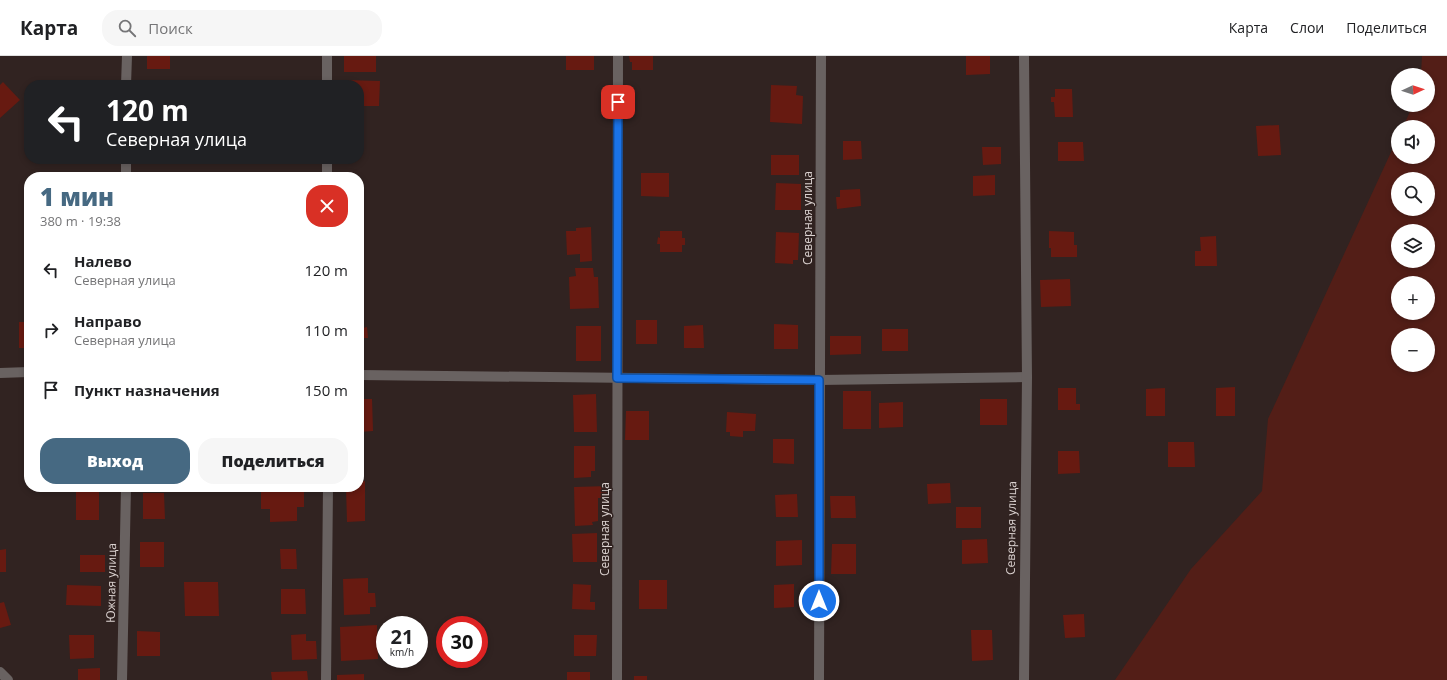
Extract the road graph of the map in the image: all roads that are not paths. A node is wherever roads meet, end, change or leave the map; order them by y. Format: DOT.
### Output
graph roads {
  1 [pos="126,56"];
  2 [pos="328,56"];
  3 [pos="618,56"];
  4 [pos="821,56"];
  5 [pos="1024,56"];
  6 [pos="126,80"];
  7 [pos="327,80"];
  8 [pos="24,372"];
  9 [pos="0,373"];
  10 [pos="364,375"];
  11 [pos="1027,377"];
  12 [pos="617,378"];
  13 [pos="819,380"];
  14 [pos="126,492"];
  15 [pos="328,492"];
  16 [pos="0,672"];
  17 [pos="8,680"];
  18 [pos="122,680"];
  19 [pos="326,680"];
  20 [pos="617,680"];
  21 [pos="819,680"];
  22 [pos="1024,680"];
  1 -- 6 [label="street"];
  2 -- 7 [label="street"];
  3 -- 12 [label="street, Северная улица"];
  4 -- 13 [label="street, Северная улица"];
  5 -- 11 [label="street, Северная улица"];
  8 -- 9 [label="street"];
  10 -- 12 [label="street"];
  11 -- 13 [label="street"];
  11 -- 22 [label="street, Северная улица"];
  12 -- 13 [label="street"];
  12 -- 20 [label="street, Северная улица"];
  13 -- 21 [label="street, Северная улица"];
  14 -- 18 [label="street, Южная улица"];
  15 -- 19 [label="street"];
  16 -- 17 [label="street"];
}
